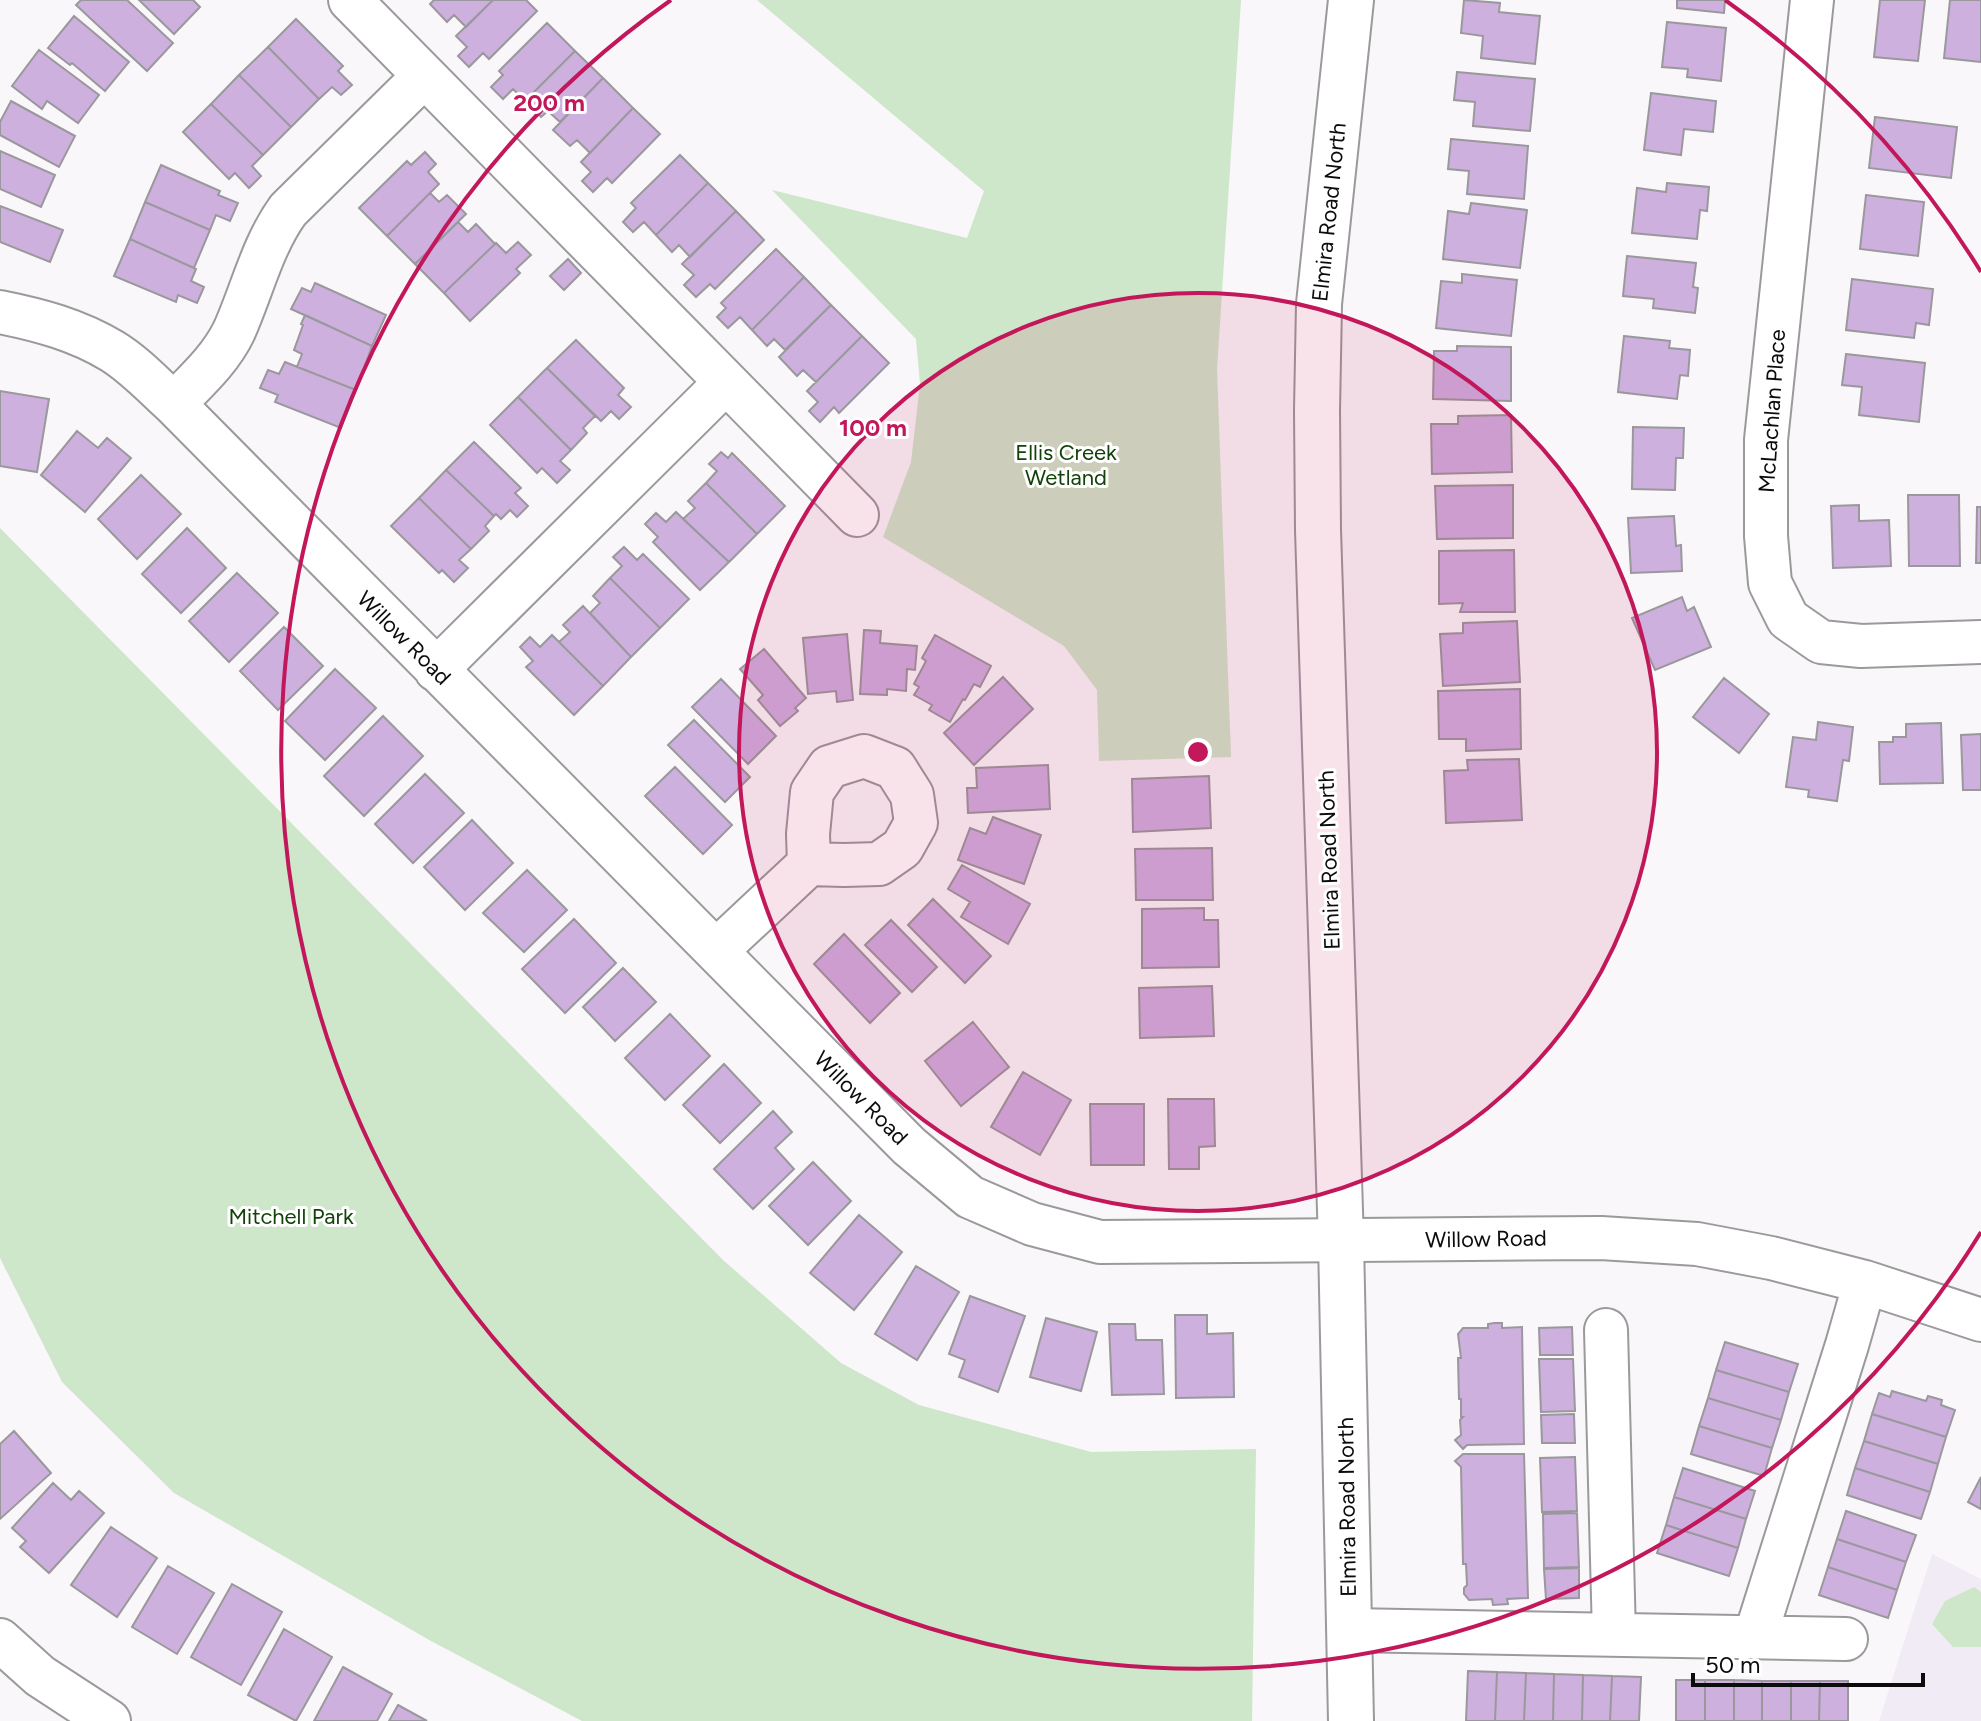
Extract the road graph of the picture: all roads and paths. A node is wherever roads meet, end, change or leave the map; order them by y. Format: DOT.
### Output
graph roads {
  1 [pos="350,0"];
  2 [pos="1351,0"];
  3 [pos="1812,0"];
  4 [pos="424,76"];
  5 [pos="0,312"];
  6 [pos="726,382"];
  7 [pos="174,404"];
  8 [pos="857,515"];
  9 [pos="1981,642"];
  10 [pos="436,670"];
  11 [pos="809,864"];
  12 [pos="716,951"];
  13 [pos="1341,1241"];
  14 [pos="1865,1282"];
  15 [pos="1981,1320"];
  16 [pos="1606,1330"];
  17 [pos="1350,1630"];
  18 [pos="1614,1635"];
  19 [pos="1755,1637"];
  20 [pos="1846,1639"];
  21 [pos="0,1640"];
  22 [pos="109,1721"];
  23 [pos="1351,1721"];
  1 -- 4 [label="street"];
  2 -- 13 [label="main road, Elmira Road North"];
  3 -- 9 [label="street, McLachlan Place"];
  4 -- 6 [label="street"];
  4 -- 7 [label="street"];
  5 -- 7 [label="street, Willow Road"];
  6 -- 8 [label="street"];
  6 -- 10 [label="street"];
  7 -- 10 [label="street, Willow Road"];
  10 -- 12 [label="street, Willow Road"];
  11 -- 12 [label="street"];
  12 -- 13 [label="street, Willow Road"];
  13 -- 14 [label="street, Willow Road"];
  13 -- 17 [label="main road, Elmira Road North"];
  14 -- 15 [label="street, Willow Road"];
  14 -- 19 [label="street"];
  16 -- 18 [label="street"];
  17 -- 18 [label="street"];
  17 -- 23 [label="main road, Elmira Road North"];
  18 -- 19 [label="street"];
  19 -- 20 [label="street"];
  21 -- 22 [label="street"];
}
